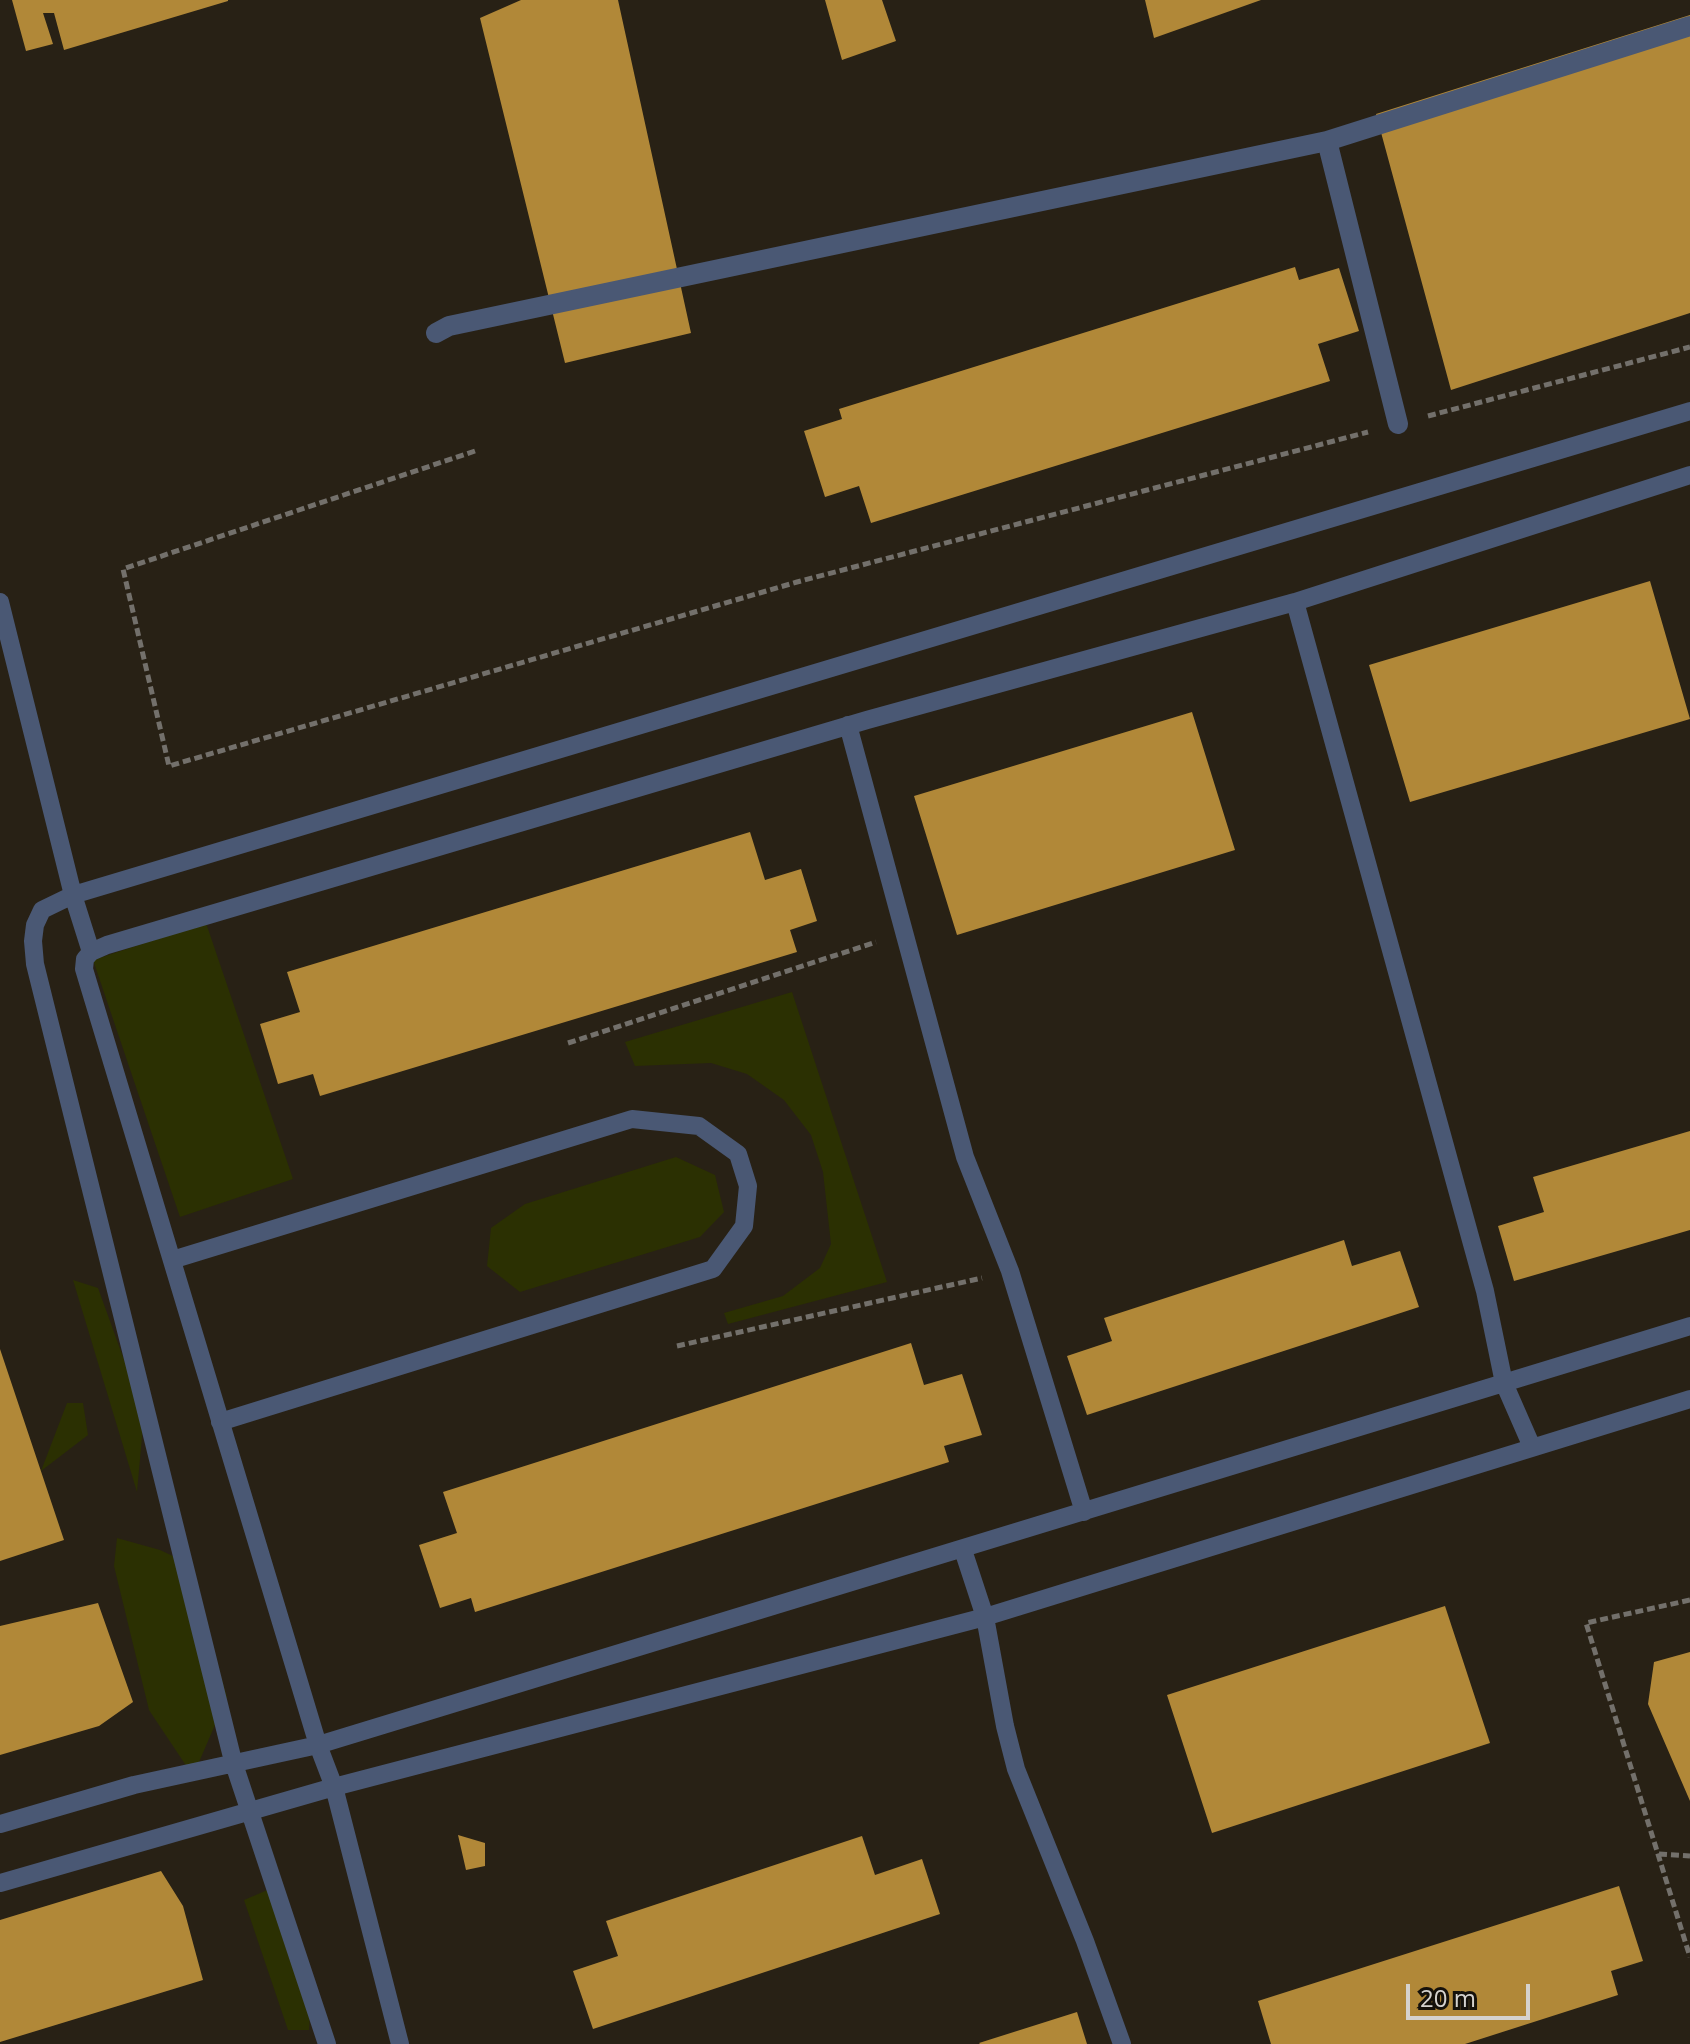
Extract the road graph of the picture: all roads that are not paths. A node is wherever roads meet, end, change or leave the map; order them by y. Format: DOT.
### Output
graph roads {
  1 [pos="1690,26"];
  2 [pos="1327,141"];
  3 [pos="436,333"];
  4 [pos="1690,411"];
  5 [pos="1398,424"];
  6 [pos="1690,475"];
  7 [pos="0,602"];
  8 [pos="1295,602"];
  9 [pos="848,725"];
  10 [pos="73,895"];
  11 [pos="91,952"];
  12 [pos="172,1260"];
  13 [pos="1690,1326"];
  14 [pos="1504,1383"];
  15 [pos="1690,1399"];
  16 [pos="220,1422"];
  17 [pos="1532,1447"];
  18 [pos="1084,1512"];
  19 [pos="963,1550"];
  20 [pos="985,1617"];
  21 [pos="318,1745"];
  22 [pos="233,1761"];
  23 [pos="334,1787"];
  24 [pos="251,1811"];
  25 [pos="0,1824"];
  26 [pos="0,1883"];
  27 [pos="327,2044"];
  28 [pos="400,2044"];
  29 [pos="1122,2044"];
  1 -- 2 [label="street"];
  2 -- 3 [label="street"];
  2 -- 5 [label="street"];
  4 -- 10 [label="lane"];
  6 -- 8 [label="lane"];
  7 -- 10 [label="lane"];
  8 -- 9 [label="lane"];
  8 -- 14 [label="lane"];
  9 -- 11 [label="lane"];
  9 -- 18 [label="lane"];
  10 -- 11 [label="lane"];
  10 -- 22 [label="lane"];
  11 -- 12 [label="lane"];
  12 -- 16 [label="lane"];
  12 -- 16 [label="lane"];
  13 -- 14 [label="lane"];
  14 -- 17 [label="lane"];
  14 -- 18 [label="lane"];
  15 -- 17 [label="lane"];
  16 -- 21 [label="lane"];
  17 -- 20 [label="lane"];
  18 -- 19 [label="lane"];
  19 -- 20 [label="lane"];
  19 -- 21 [label="lane"];
  20 -- 23 [label="lane"];
  20 -- 29 [label="lane"];
  21 -- 22 [label="lane"];
  21 -- 23 [label="lane"];
  22 -- 24 [label="lane"];
  22 -- 25 [label="lane"];
  23 -- 24 [label="lane"];
  23 -- 28 [label="lane"];
  24 -- 26 [label="lane"];
  24 -- 27 [label="lane"];
}
